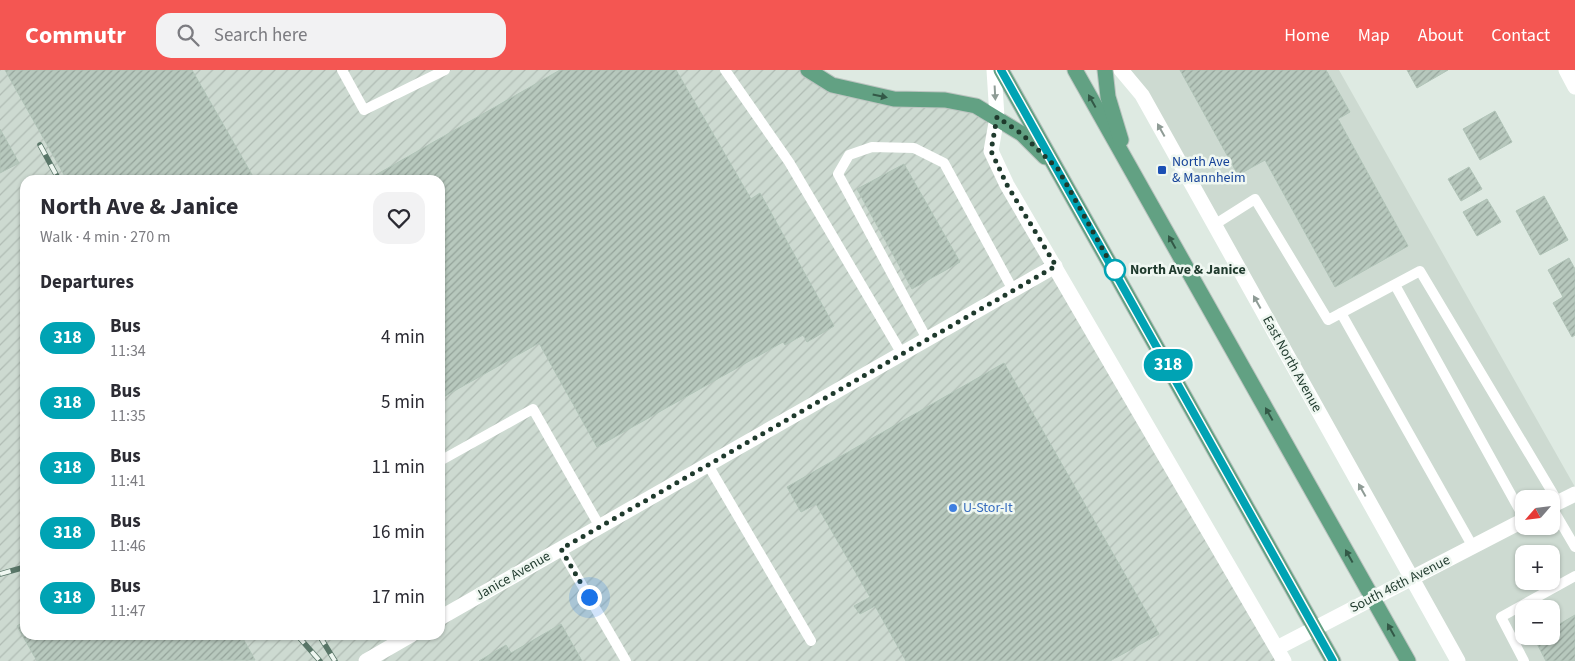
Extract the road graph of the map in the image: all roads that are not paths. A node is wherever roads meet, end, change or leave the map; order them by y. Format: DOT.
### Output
graph roads {
  1 [pos="342,70"];
  2 [pos="445,70"];
  3 [pos="725,70"];
  4 [pos="808,70"];
  5 [pos="994,70"];
  6 [pos="1001,70"];
  7 [pos="1075,70"];
  8 [pos="1106,70"];
  9 [pos="1121,70"];
  10 [pos="1566,70"];
  11 [pos="1575,87"];
  12 [pos="997,117"];
  13 [pos="1127,163"];
  14 [pos="1058,169"];
  15 [pos="1214,225"];
  16 [pos="1056,266"];
  17 [pos="1395,285"];
  18 [pos="1013,290"];
  19 [pos="1341,313"];
  20 [pos="927,339"];
  21 [pos="902,354"];
  22 [pos="445,458"];
  23 [pos="708,465"];
  24 [pos="1547,490"];
  25 [pos="1575,494"];
  26 [pos="1560,502"];
  27 [pos="1515,503"];
  28 [pos="1560,515"];
  29 [pos="1515,524"];
  30 [pos="600,526"];
  31 [pos="1473,547"];
  32 [pos="1575,547"];
  33 [pos="561,549"];
  34 [pos="1575,576"];
  35 [pos="1412,578"];
  36 [pos="1373,598"];
  37 [pos="445,615"];
  38 [pos="1315,628"];
  39 [pos="402,640"];
  40 [pos="811,640"];
  41 [pos="1281,655"];
  42 [pos="366,661"];
  43 [pos="626,661"];
  44 [pos="1333,661"];
  45 [pos="1408,661"];
  46 [pos="1458,661"];
  47 [pos="1524,661"];
  1 -- 2 [label="lane"];
  3 -- 21 [label="lane"];
  4 -- 12 [label="main road, one-way"];
  5 -- 12 [label="street, one-way"];
  6 -- 14 [label="main road"];
  13 -- 7 [label="main road, one-way"];
  8 -- 13 [label="main road"];
  15 -- 9 [label="street, East North Avenue, one-way"];
  10 -- 11 [label="street"];
  12 -- 14 [label="main road"];
  12 -- 16 [label="street"];
  36 -- 13 [label="main road, one-way"];
  14 -- 38 [label="main road"];
  15 -- 19 [label="lane"];
  35 -- 15 [label="street, East North Avenue, one-way"];
  16 -- 18 [label="street, Janice Avenue"];
  16 -- 41 [label="street"];
  17 -- 19 [label="lane"];
  17 -- 24 [label="lane"];
  17 -- 27 [label="lane"];
  18 -- 20 [label="street, Janice Avenue"];
  18 -- 20 [label="lane"];
  19 -- 31 [label="lane"];
  20 -- 21 [label="street, Janice Avenue"];
  21 -- 23 [label="street, Janice Avenue"];
  22 -- 30 [label="lane"];
  23 -- 30 [label="street, Janice Avenue"];
  23 -- 40 [label="lane"];
  25 -- 26 [label="street"];
  28 -- 32 [label="lane"];
  29 -- 31 [label="street, South 46th Avenue"];
  30 -- 33 [label="street, Janice Avenue"];
  31 -- 35 [label="street, South 46th Avenue"];
  33 -- 37 [label="street, Janice Avenue"];
  33 -- 43 [label="lane"];
  34 -- 47 [label="lane"];
  35 -- 36 [label="street, South 46th Avenue"];
  35 -- 46 [label="street, East North Avenue"];
  36 -- 38 [label="street, South 46th Avenue"];
  45 -- 36 [label="main road, one-way"];
  38 -- 41 [label="street, South 46th Avenue"];
  38 -- 44 [label="main road"];
  39 -- 42 [label="street"];
}
